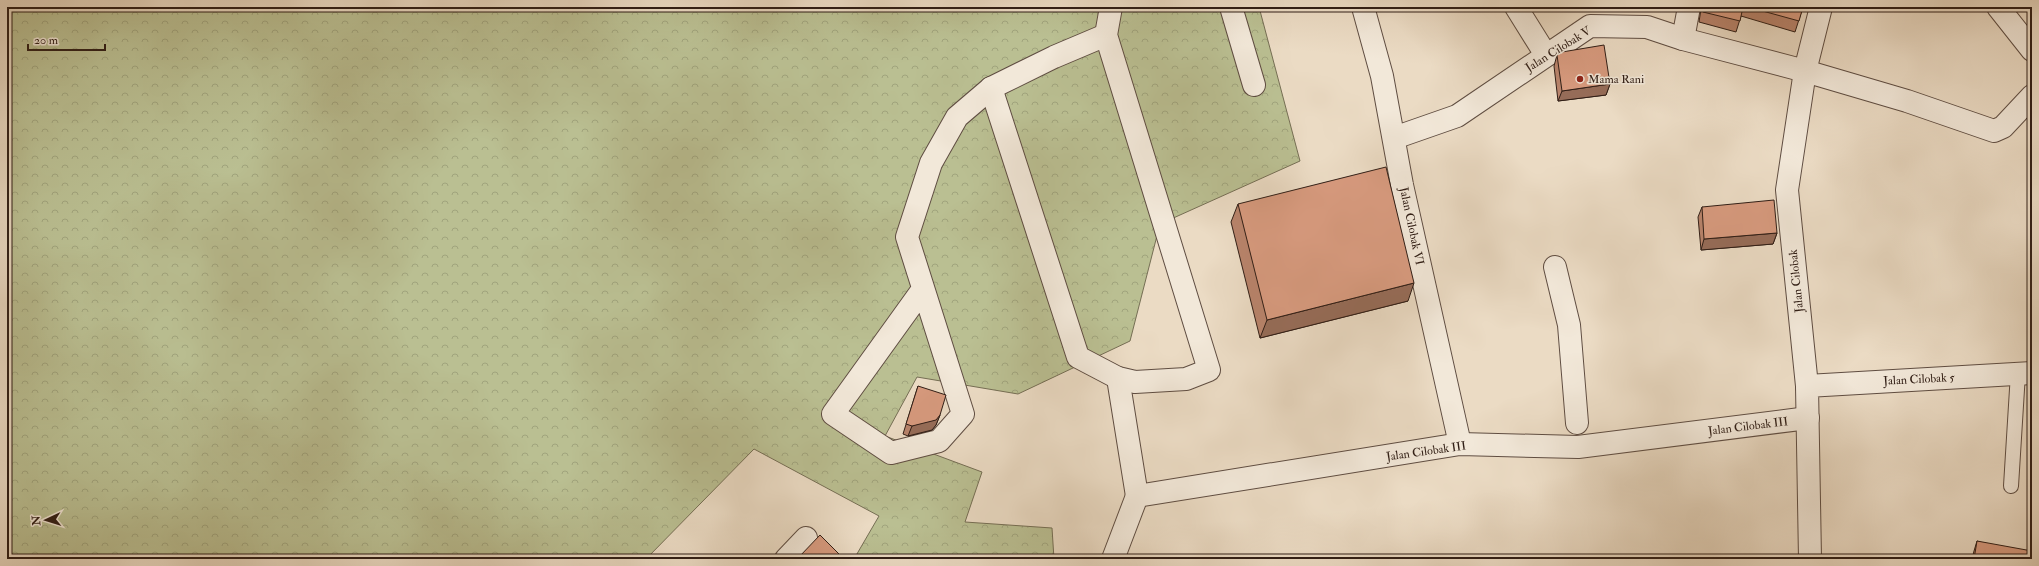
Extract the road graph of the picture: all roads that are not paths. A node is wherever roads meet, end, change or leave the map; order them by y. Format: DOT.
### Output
graph roads {
  1 [pos="1111,7"];
  2 [pos="1231,7"];
  3 [pos="1363,7"];
  4 [pos="1516,7"];
  5 [pos="1689,7"];
  6 [pos="1821,7"];
  7 [pos="1998,7"];
  8 [pos="1106,35"];
  9 [pos="1683,39"];
  10 [pos="2032,50"];
  11 [pos="1546,55"];
  12 [pos="1805,71"];
  13 [pos="1254,85"];
  14 [pos="992,88"];
  15 [pos="2032,96"];
  16 [pos="1394,138"];
  17 [pos="1555,267"];
  18 [pos="923,290"];
  19 [pos="2025,373"];
  20 [pos="1118,378"];
  21 [pos="1807,386"];
  22 [pos="1808,418"];
  23 [pos="1578,437"];
  24 [pos="1460,444"];
  25 [pos="2011,486"];
  26 [pos="1137,496"];
  27 [pos="806,538"];
  28 [pos="786,559"];
  29 [pos="1113,559"];
  30 [pos="1810,559"];
  1 -- 8 [label="street"];
  2 -- 13 [label="street"];
  3 -- 16 [label="street, Jalan Cilobak VI"];
  4 -- 11 [label="street"];
  5 -- 9 [label="street"];
  6 -- 12 [label="street, Jalan Cilobak"];
  7 -- 10 [label="street"];
  8 -- 14 [label="street"];
  8 -- 20 [label="street"];
  9 -- 11 [label="street, Jalan Cilobak V"];
  9 -- 12 [label="street, Jalan Cilobak V"];
  11 -- 16 [label="street, Jalan Cilobak V"];
  12 -- 15 [label="street, Jalan Cilobak V"];
  12 -- 21 [label="street, Jalan Cilobak"];
  14 -- 18 [label="street"];
  14 -- 20 [label="street"];
  16 -- 24 [label="street, Jalan Cilobak VI"];
  17 -- 23 [label="street"];
  18 -- 18 [label="street"];
  19 -- 21 [label="street, Jalan Cilobak 5"];
  19 -- 25 [label="lane"];
  20 -- 26 [label="street"];
  21 -- 22 [label="street, Jalan Cilobak"];
  22 -- 23 [label="street, Jalan Cilobak III"];
  22 -- 30 [label="street, Jalan Cilobak"];
  23 -- 24 [label="street, Jalan Cilobak III"];
  24 -- 26 [label="street, Jalan Cilobak III"];
  26 -- 29 [label="street"];
  27 -- 28 [label="street"];
}
